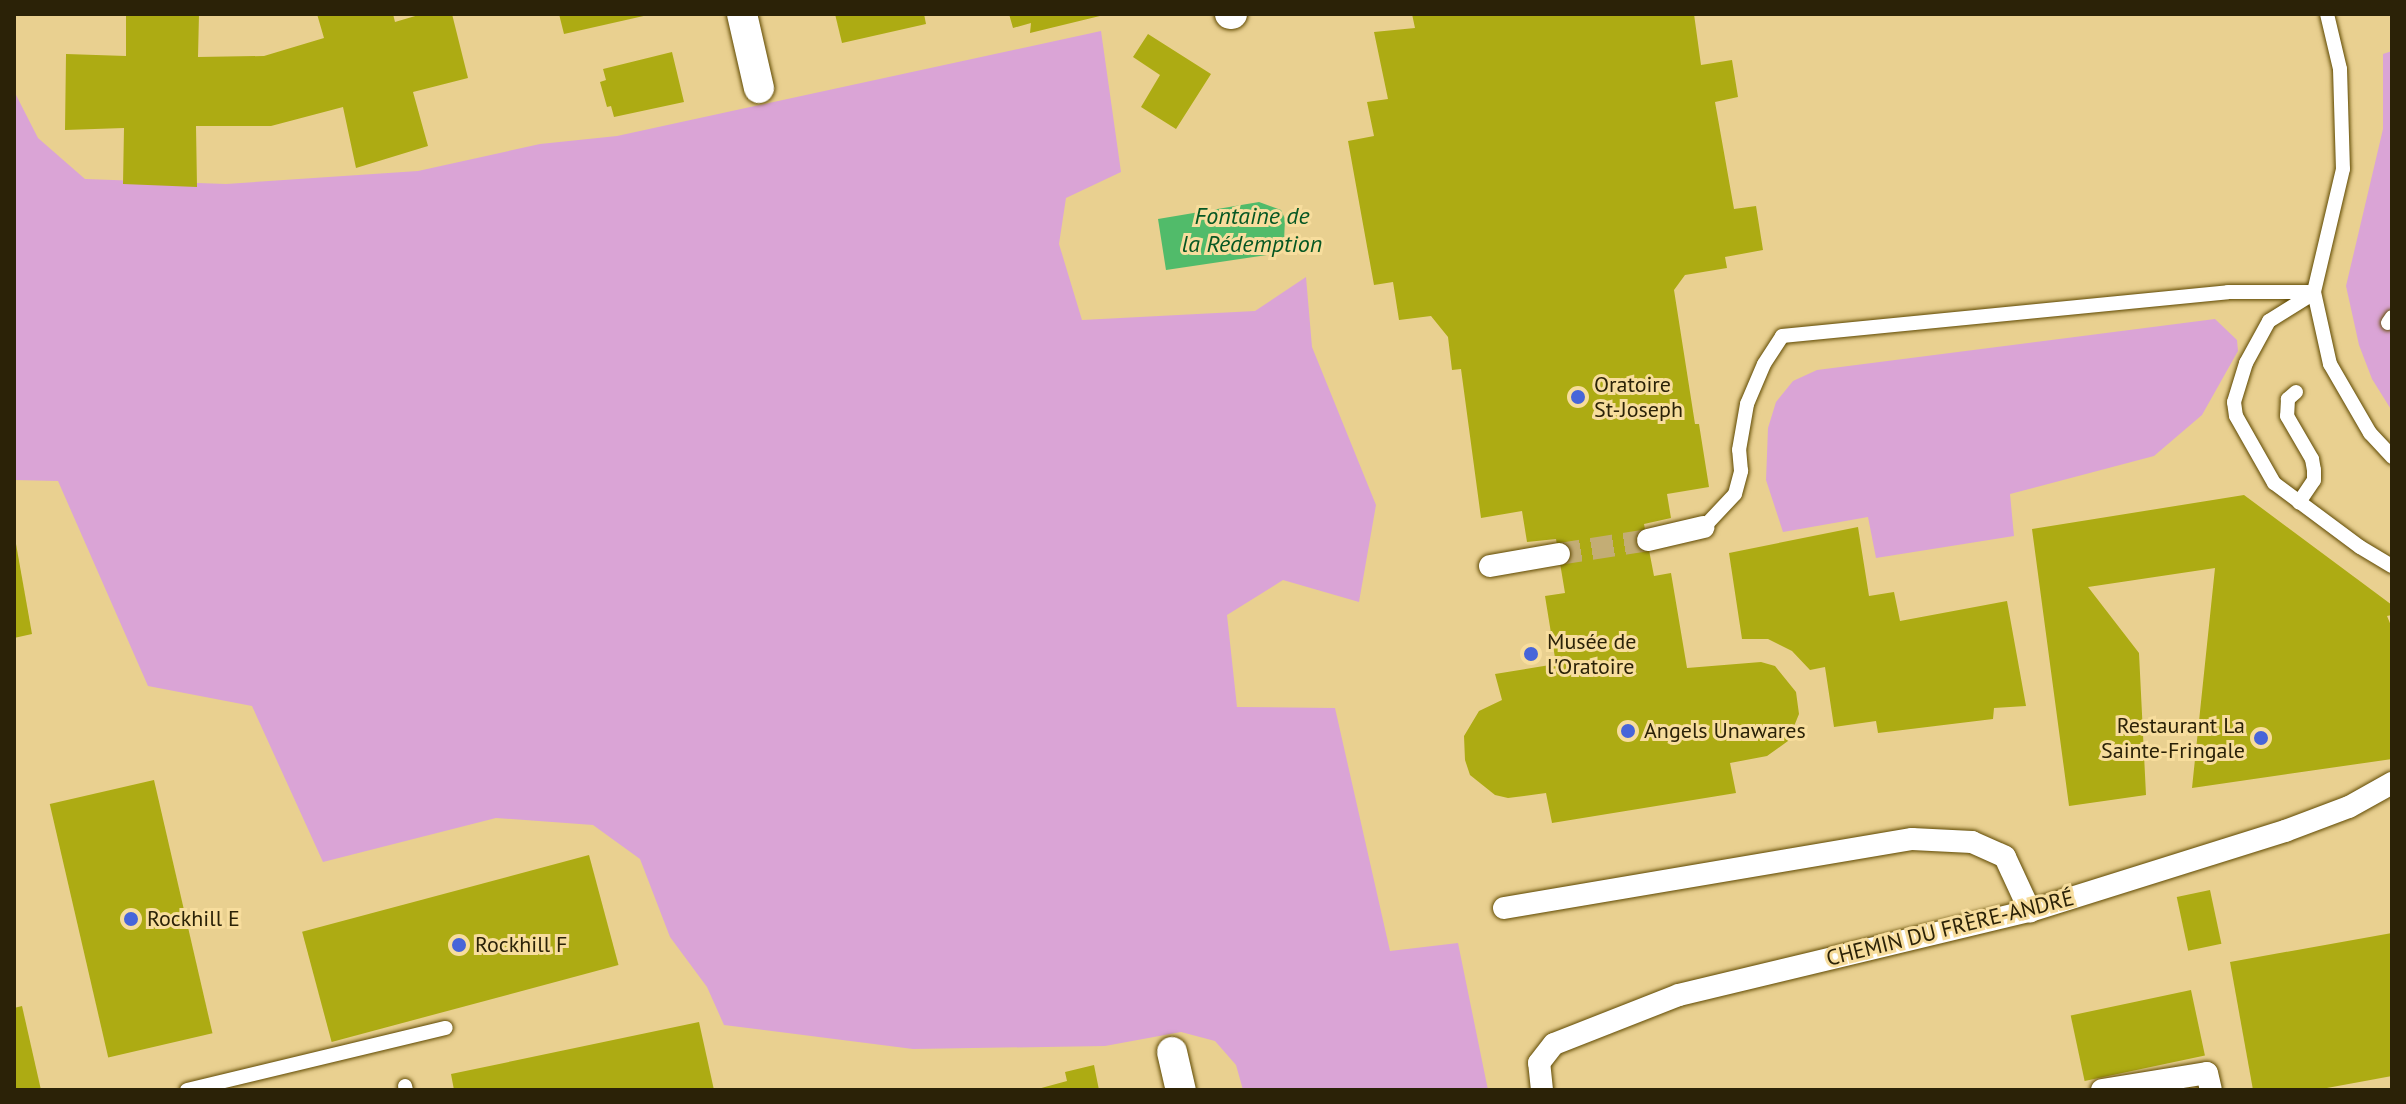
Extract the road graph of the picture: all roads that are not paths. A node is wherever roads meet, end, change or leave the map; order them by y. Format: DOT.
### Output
graph roads {
  1 [pos="742,14"];
  2 [pos="2327,14"];
  3 [pos="759,88"];
  4 [pos="2314,292"];
  5 [pos="2296,392"];
  6 [pos="2392,457"];
  7 [pos="2299,502"];
  8 [pos="1704,527"];
  9 [pos="1648,540"];
  10 [pos="1559,554"];
  11 [pos="1490,566"];
  12 [pos="2392,566"];
  13 [pos="2392,783"];
  14 [pos="1504,908"];
  15 [pos="2030,911"];
  16 [pos="446,1028"];
  17 [pos="1172,1052"];
  18 [pos="187,1090"];
  19 [pos="1181,1090"];
  20 [pos="1542,1090"];
  21 [pos="2102,1090"];
  22 [pos="2211,1090"];
  1 -- 3 [label="street"];
  2 -- 4 [label="lane"];
  4 -- 6 [label="lane"];
  4 -- 7 [label="lane"];
  4 -- 8 [label="lane"];
  5 -- 7 [label="lane"];
  7 -- 12 [label="lane"];
  8 -- 9 [label="street"];
  10 -- 11 [label="street"];
  13 -- 15 [label="street, CHEMIN DU FRÈRE-ANDRÉ"];
  14 -- 15 [label="street"];
  15 -- 20 [label="street, CHEMIN DU FRÈRE-ANDRÉ"];
  16 -- 18 [label="lane"];
  17 -- 19 [label="street"];
  21 -- 22 [label="street"];
}
